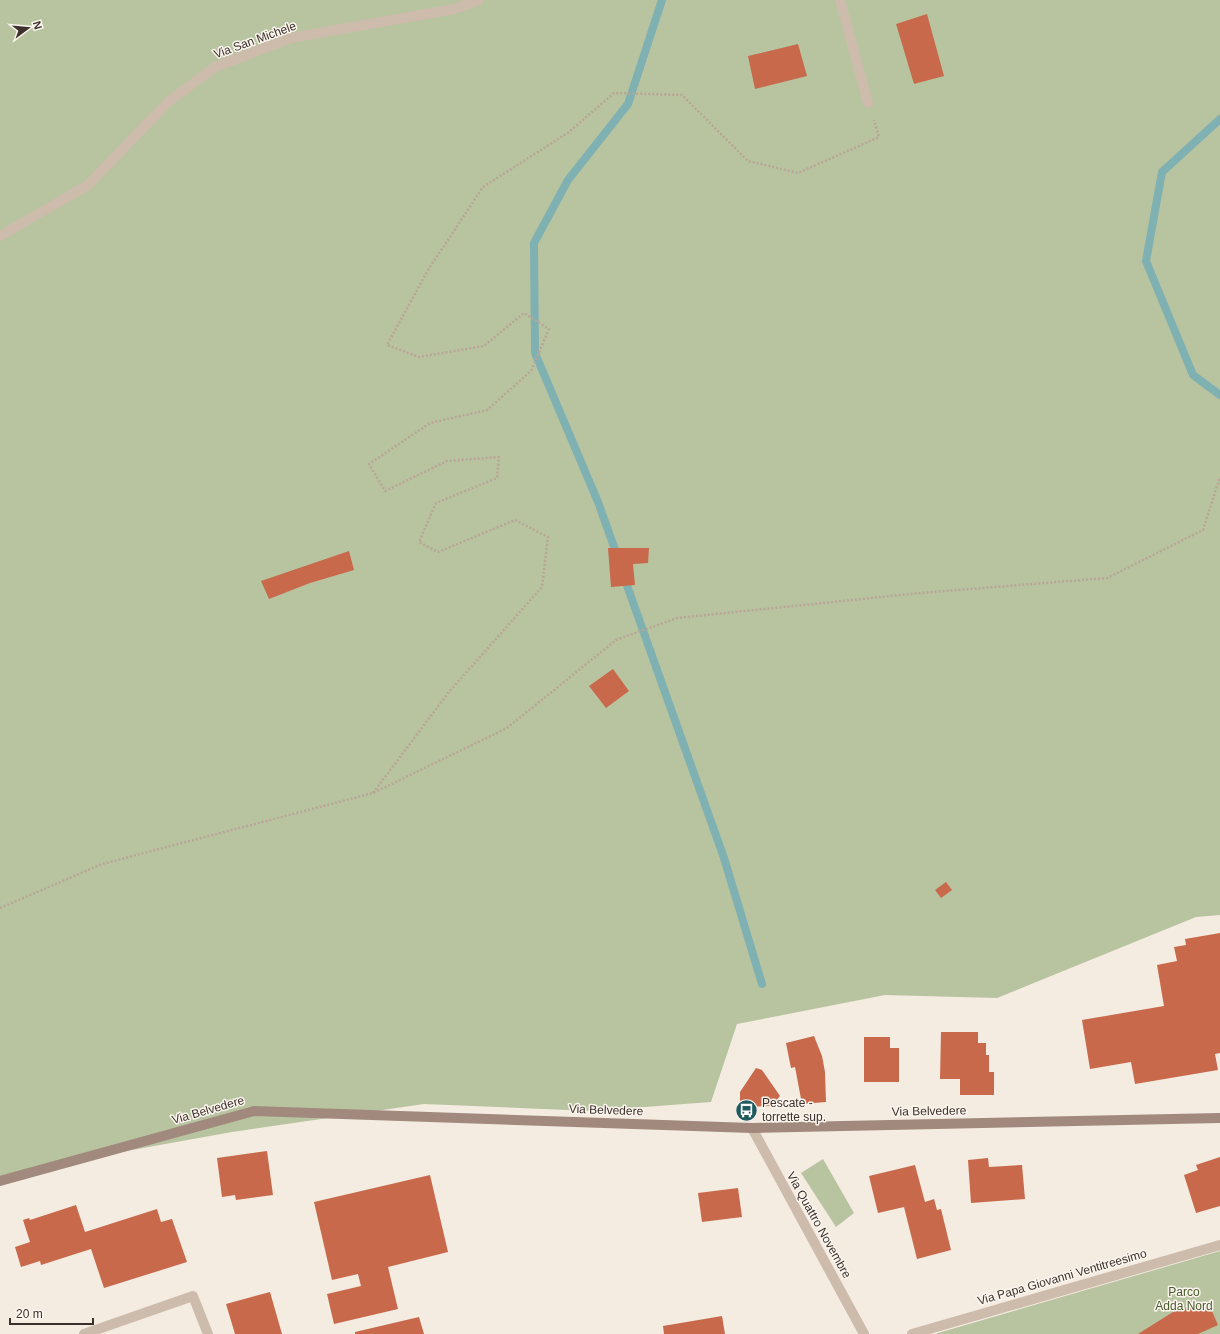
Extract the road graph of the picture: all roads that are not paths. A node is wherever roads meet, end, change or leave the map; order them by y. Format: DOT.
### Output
graph roads {
  1 [pos="479,0"];
  2 [pos="840,0"];
  3 [pos="868,103"];
  4 [pos="0,236"];
  5 [pos="1220,1118"];
  6 [pos="752,1128"];
  7 [pos="0,1181"];
  8 [pos="1220,1245"];
  9 [pos="84,1334"];
  10 [pos="208,1334"];
  11 [pos="864,1334"];
  12 [pos="912,1334"];
  1 -- 4 [label="street, Via San Michele"];
  2 -- 3 [label="street"];
  5 -- 6 [label="main road, Via Belvedere"];
  6 -- 7 [label="main road, Via Belvedere"];
  6 -- 11 [label="street, Via Quattro Novembre"];
  8 -- 12 [label="street, Via Papa Giovanni Ventitreesimo"];
  9 -- 10 [label="street"];
}
